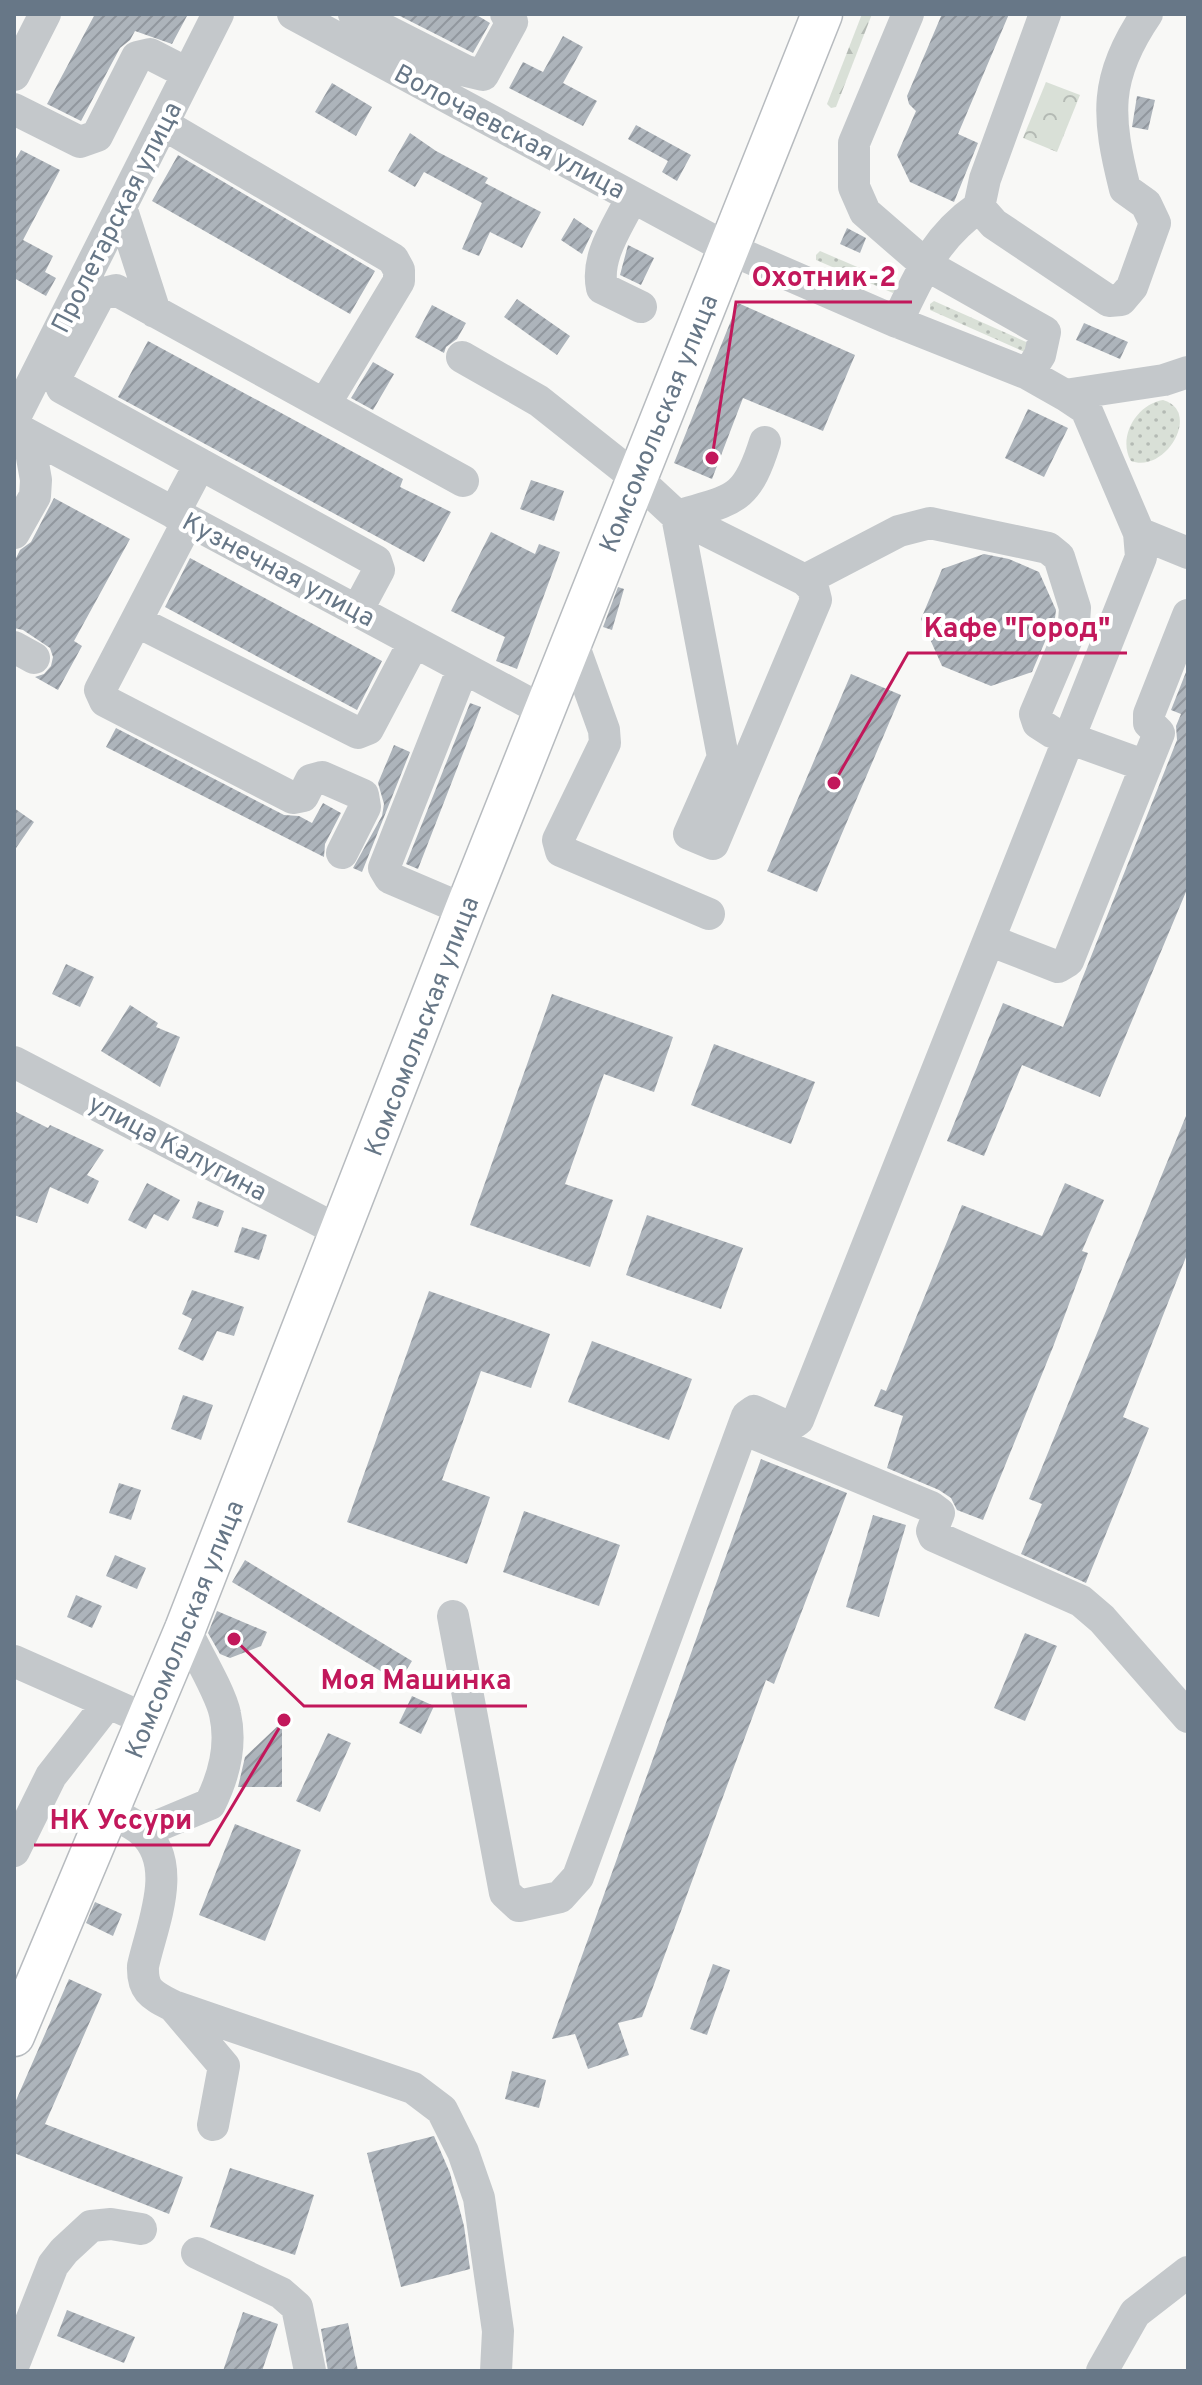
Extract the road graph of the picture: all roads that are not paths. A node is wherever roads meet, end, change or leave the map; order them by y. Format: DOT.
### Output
graph roads {
  1 [pos="45,14"];
  2 [pos="218,14"];
  3 [pos="293,14"];
  4 [pos="354,14"];
  5 [pos="506,14"];
  6 [pos="822,14"];
  7 [pos="908,14"];
  8 [pos="1045,14"];
  9 [pos="1147,14"];
  10 [pos="187,73"];
  11 [pos="14,75"];
  12 [pos="14,109"];
  13 [pos="163,124"];
  14 [pos="632,197"];
  15 [pos="121,207"];
  16 [pos="979,207"];
  17 [pos="727,248"];
  18 [pos="925,264"];
  19 [pos="641,307"];
  20 [pos="155,312"];
  21 [pos="897,322"];
  22 [pos="462,357"];
  23 [pos="1188,372"];
  24 [pos="1028,374"];
  25 [pos="1065,395"];
  26 [pos="325,404"];
  27 [pos="19,427"];
  28 [pos="765,442"];
  29 [pos="200,464"];
  30 [pos="636,478"];
  31 [pos="463,481"];
  32 [pos="677,516"];
  33 [pos="181,517"];
  34 [pos="14,533"];
  35 [pos="1139,533"];
  36 [pos="1188,553"];
  37 [pos="805,580"];
  38 [pos="357,611"];
  39 [pos="1188,615"];
  40 [pos="136,621"];
  41 [pos="572,641"];
  42 [pos="414,642"];
  43 [pos="463,668"];
  44 [pos="544,711"];
  45 [pos="1070,736"];
  46 [pos="1146,766"];
  47 [pos="342,853"];
  48 [pos="465,910"];
  49 [pos="709,914"];
  50 [pos="989,940"];
  51 [pos="14,1062"];
  52 [pos="341,1232"];
  53 [pos="742,1429"];
  54 [pos="453,1616"];
  55 [pos="185,1629"];
  56 [pos="14,1661"];
  57 [pos="108,1703"];
  58 [pos="1188,1717"];
  59 [pos="148,1720"];
  60 [pos="126,1822"];
  61 [pos="14,1851"];
  62 [pos="173,2006"];
  63 [pos="14,2036"];
  64 [pos="213,2125"];
  65 [pos="141,2229"];
  66 [pos="197,2253"];
  67 [pos="1188,2272"];
  68 [pos="14,2364"];
  69 [pos="310,2371"];
  70 [pos="496,2371"];
  71 [pos="1102,2371"];
  1 -- 11 [label="street"];
  2 -- 10 [label="street, Пролетарская улица"];
  3 -- 14 [label="street, Волочаевская улица"];
  4 -- 5 [label="street"];
  6 -- 17 [label="main road, Комсомольская улица"];
  7 -- 18 [label="street"];
  8 -- 16 [label="street"];
  9 -- 16 [label="street"];
  10 -- 12 [label="street"];
  10 -- 13 [label="street, Пролетарская улица"];
  13 -- 15 [label="street, Пролетарская улица"];
  13 -- 26 [label="street"];
  14 -- 17 [label="street, Волочаевская улица"];
  14 -- 19 [label="street"];
  15 -- 20 [label="street"];
  15 -- 27 [label="street, Пролетарская улица"];
  16 -- 18 [label="street"];
  17 -- 21 [label="street, Волочаевская улица"];
  17 -- 30 [label="main road, Комсомольская улица"];
  18 -- 21 [label="street"];
  18 -- 24 [label="street"];
  20 -- 26 [label="street"];
  20 -- 29 [label="street"];
  21 -- 24 [label="street, Волочаевская улица"];
  22 -- 30 [label="street"];
  23 -- 25 [label="street"];
  24 -- 25 [label="street, Волочаевская улица"];
  25 -- 35 [label="street, Волочаевская улица"];
  26 -- 31 [label="street"];
  27 -- 33 [label="street, Кузнечная улица"];
  27 -- 34 [label="street"];
  28 -- 32 [label="street"];
  29 -- 33 [label="street"];
  29 -- 38 [label="street"];
  30 -- 32 [label="street"];
  30 -- 41 [label="main road, Комсомольская улица"];
  32 -- 37 [label="street"];
  32 -- 37 [label="street"];
  33 -- 38 [label="street, Кузнечная улица"];
  33 -- 40 [label="street"];
  35 -- 36 [label="street"];
  35 -- 45 [label="street"];
  37 -- 45 [label="street"];
  38 -- 42 [label="street, Кузнечная улица"];
  39 -- 46 [label="street"];
  40 -- 42 [label="street"];
  40 -- 47 [label="street"];
  41 -- 44 [label="main road, Комсомольская улица"];
  41 -- 49 [label="street"];
  42 -- 43 [label="street, Кузнечная улица"];
  43 -- 44 [label="street, Кузнечная улица"];
  43 -- 48 [label="street"];
  44 -- 48 [label="main road, Комсомольская улица"];
  45 -- 46 [label="street"];
  45 -- 50 [label="street"];
  46 -- 50 [label="street"];
  48 -- 52 [label="main road, Комсомольская улица"];
  50 -- 53 [label="street"];
  51 -- 52 [label="street, улица Калугина"];
  52 -- 55 [label="main road, Комсомольская улица"];
  53 -- 54 [label="street"];
  53 -- 58 [label="street"];
  55 -- 59 [label="main road, Комсомольская улица"];
  55 -- 60 [label="street"];
  56 -- 57 [label="street"];
  57 -- 59 [label="street"];
  57 -- 61 [label="street"];
  59 -- 60 [label="main road, Комсомольская улица"];
  60 -- 62 [label="street"];
  60 -- 63 [label="main road, Комсомольская улица"];
  62 -- 64 [label="street"];
  62 -- 70 [label="street"];
  65 -- 68 [label="street"];
  66 -- 69 [label="street"];
  67 -- 71 [label="street"];
}
